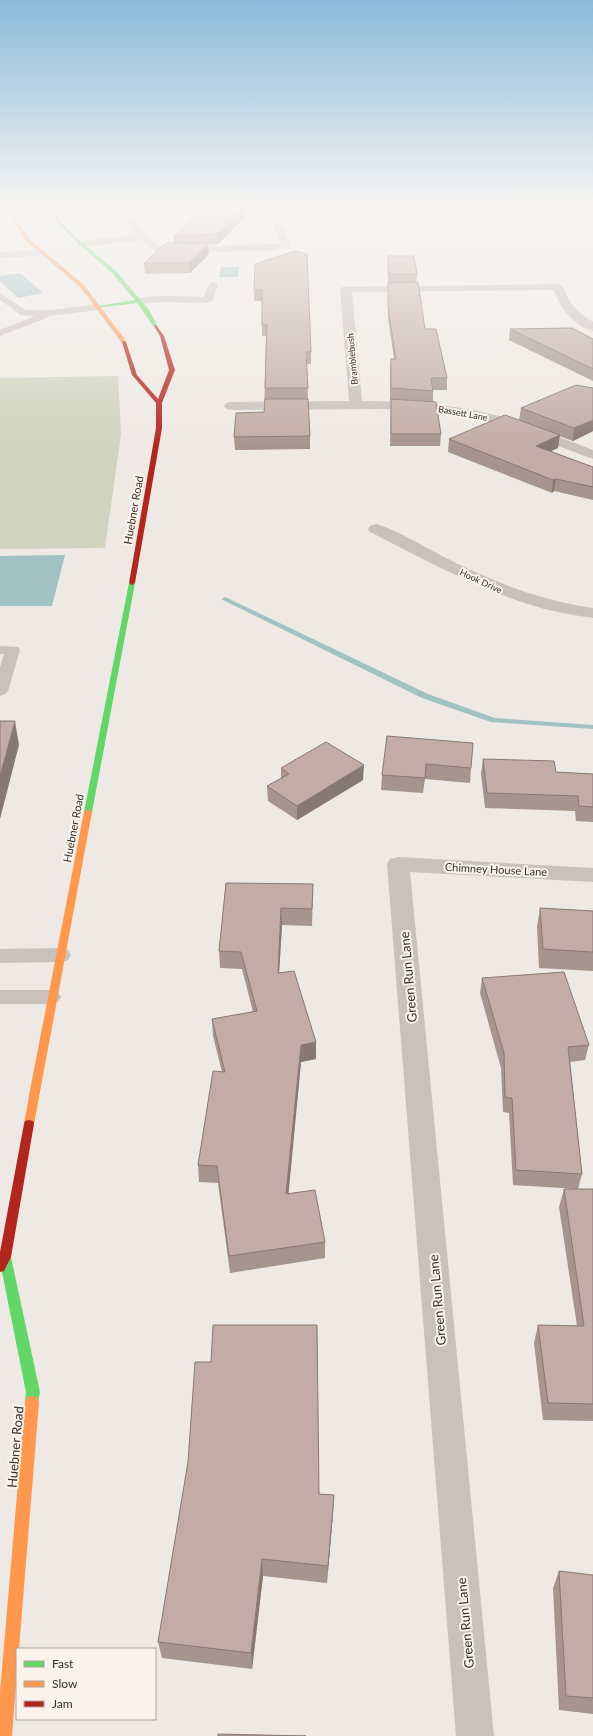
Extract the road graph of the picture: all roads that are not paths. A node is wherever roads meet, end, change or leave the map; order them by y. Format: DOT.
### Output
graph roads {
  1 [pos="82,286"];
  2 [pos="126,286"];
  3 [pos="213,286"];
  4 [pos="0,296"];
  5 [pos="139,301"];
  6 [pos="98,307"];
  7 [pos="52,313"];
  8 [pos="593,327"];
  9 [pos="0,333"];
  10 [pos="159,402"];
  11 [pos="356,405"];
  12 [pos="231,406"];
  13 [pos="593,455"];
  14 [pos="376,529"];
  15 [pos="593,613"];
  16 [pos="0,650"];
  17 [pos="0,690"];
  18 [pos="398,864"];
  19 [pos="593,874"];
  20 [pos="61,955"];
  21 [pos="0,956"];
  22 [pos="0,997"];
  23 [pos="51,997"];
  24 [pos="5,1258"];
  25 [pos="0,1267"];
  26 [pos="5,1675"];
  27 [pos="4,1736"];
  28 [pos="475,1736"];
  1 -- 6 [label="main road"];
  2 -- 5 [label="main road, Huebner Road"];
  3 -- 5 [label="lane"];
  4 -- 7 [label="lane"];
  5 -- 6 [label="main road"];
  5 -- 10 [label="main road, Huebner Road"];
  6 -- 7 [label="lane"];
  6 -- 10 [label="main road"];
  7 -- 9 [label="lane"];
  8 -- 11 [label="street, Bramblebush"];
  10 -- 20 [label="main road, Huebner Road"];
  11 -- 12 [label="street, Bassett Lane"];
  11 -- 13 [label="street, Bassett Lane"];
  14 -- 15 [label="street, Hook Drive"];
  16 -- 17 [label="lane"];
  18 -- 19 [label="street, Chimney House Lane"];
  18 -- 28 [label="street, Green Run Lane"];
  20 -- 21 [label="lane"];
  20 -- 23 [label="main road, Huebner Road"];
  22 -- 23 [label="lane"];
  23 -- 24 [label="main road, Huebner Road"];
  24 -- 25 [label="main road, Huebner Road"];
  24 -- 26 [label="main road, Huebner Road"];
  26 -- 27 [label="main road, Huebner Road"];
}
